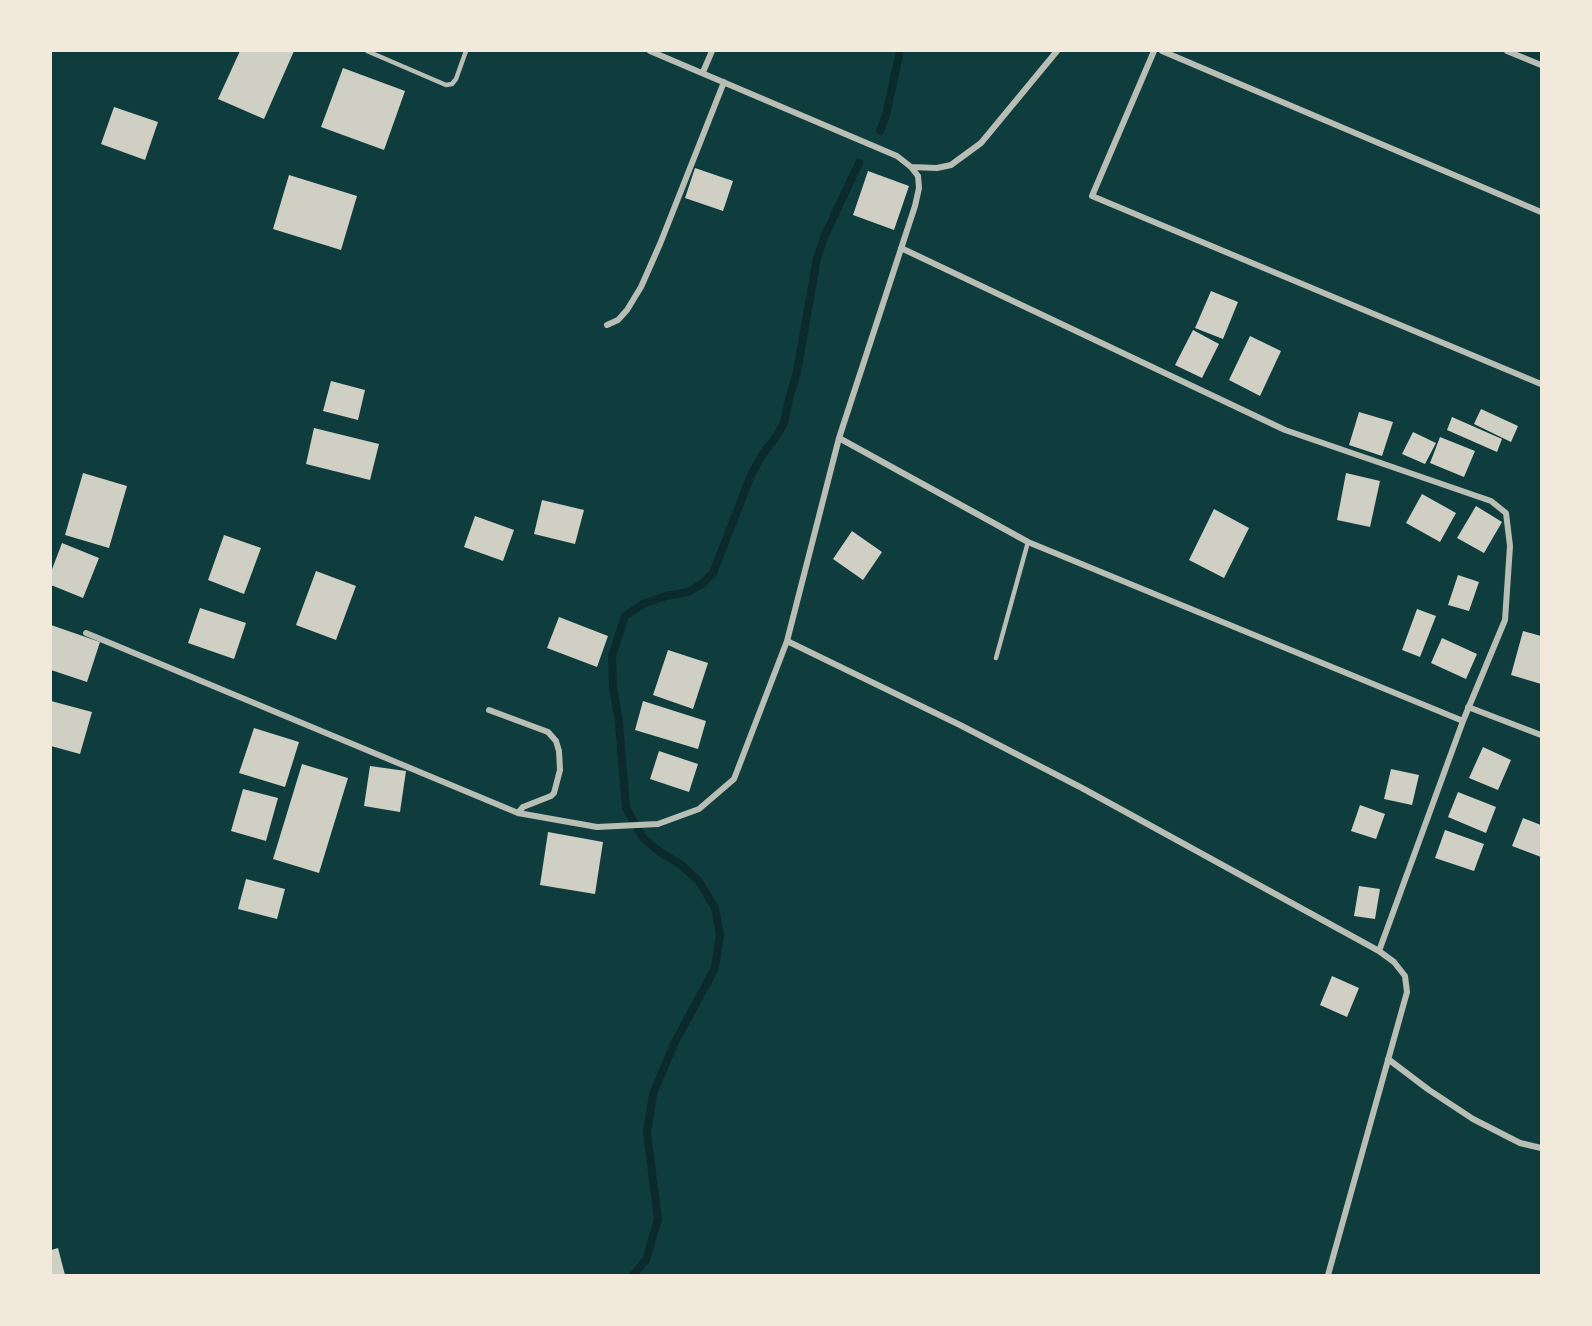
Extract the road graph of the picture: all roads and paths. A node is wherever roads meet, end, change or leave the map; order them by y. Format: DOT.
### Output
graph roads {
  1 [pos="367,51"];
  2 [pos="466,51"];
  3 [pos="650,51"];
  4 [pos="712,51"];
  5 [pos="1056,51"];
  6 [pos="1154,51"];
  7 [pos="1162,51"];
  8 [pos="1507,51"];
  9 [pos="1541,65"];
  10 [pos="703,72"];
  11 [pos="724,82"];
  12 [pos="911,167"];
  13 [pos="1541,212"];
  14 [pos="901,248"];
  15 [pos="607,326"];
  16 [pos="1541,384"];
  17 [pos="839,438"];
  18 [pos="1028,542"];
  19 [pos="86,633"];
  20 [pos="787,641"];
  21 [pos="996,658"];
  22 [pos="1468,707"];
  23 [pos="489,711"];
  24 [pos="1463,721"];
  25 [pos="1541,735"];
  26 [pos="518,813"];
  27 [pos="1379,951"];
  28 [pos="1388,1059"];
  29 [pos="1541,1148"];
  30 [pos="1328,1275"];
  1 -- 2 [label="lane"];
  3 -- 10 [label="street"];
  4 -- 10 [label="street"];
  5 -- 12 [label="street"];
  6 -- 16 [label="street"];
  7 -- 13 [label="street"];
  8 -- 9 [label="street"];
  10 -- 11 [label="street"];
  11 -- 12 [label="street"];
  11 -- 15 [label="street"];
  12 -- 14 [label="street"];
  14 -- 17 [label="street"];
  14 -- 22 [label="street"];
  17 -- 18 [label="street"];
  17 -- 20 [label="street"];
  18 -- 21 [label="lane"];
  18 -- 24 [label="street"];
  19 -- 26 [label="street"];
  20 -- 26 [label="street"];
  20 -- 27 [label="street"];
  22 -- 24 [label="street"];
  22 -- 25 [label="street"];
  23 -- 26 [label="street"];
  24 -- 27 [label="street"];
  27 -- 28 [label="street"];
  28 -- 29 [label="street"];
  28 -- 30 [label="street"];
}
